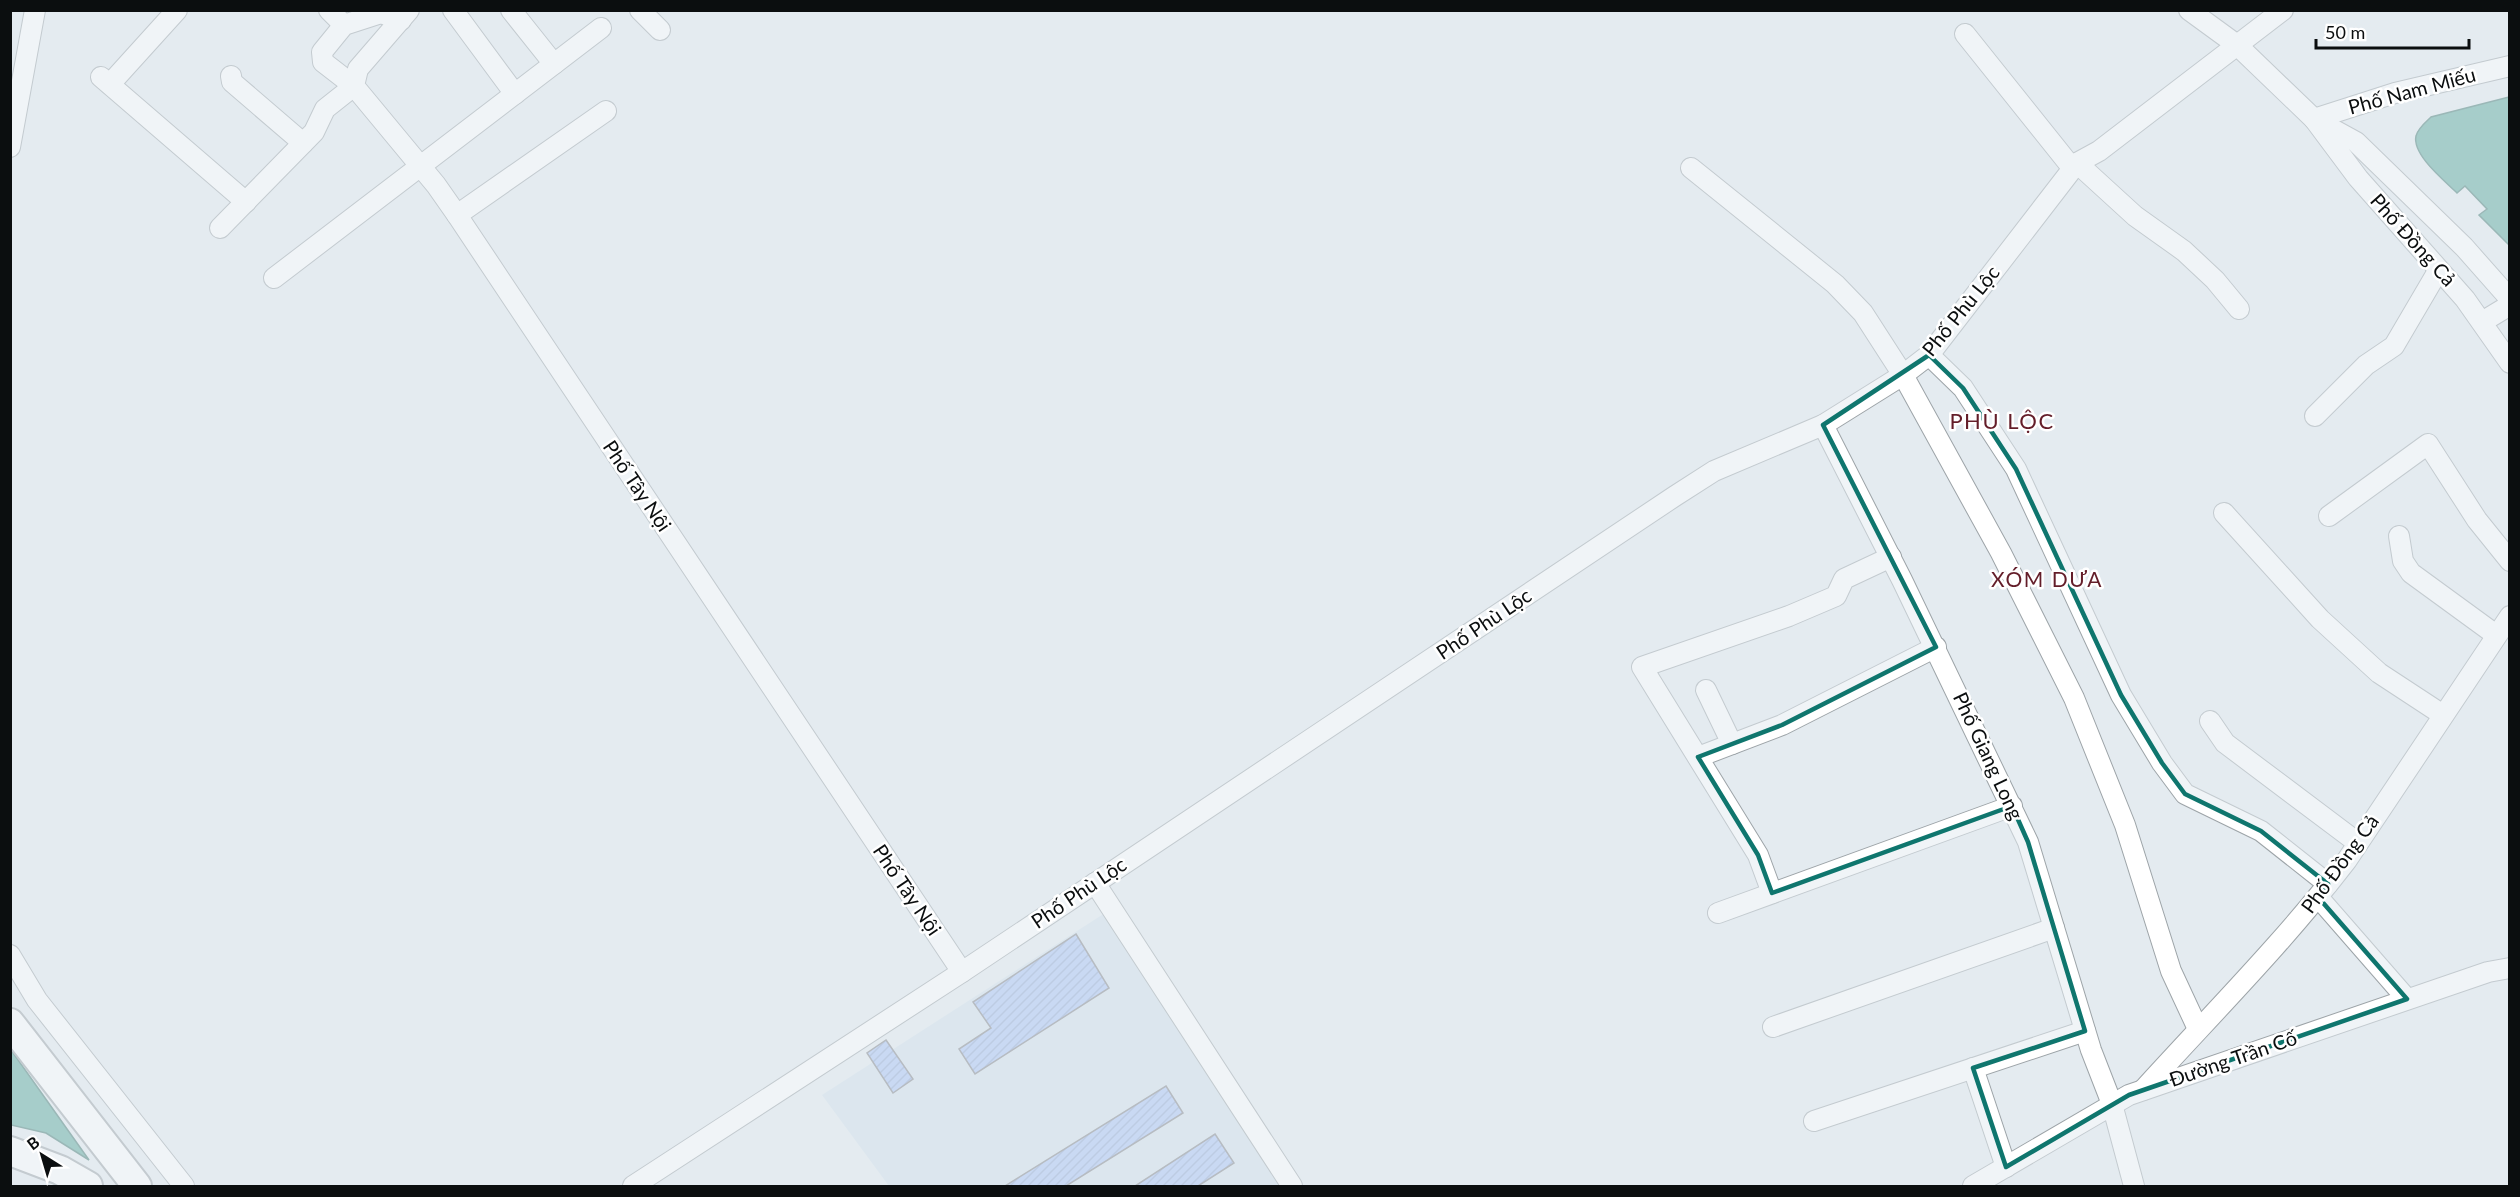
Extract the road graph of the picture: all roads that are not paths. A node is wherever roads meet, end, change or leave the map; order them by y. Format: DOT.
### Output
graph roads {
  1 [pos="35,10"];
  2 [pos="177,10"];
  3 [pos="329,10"];
  4 [pos="453,10"];
  5 [pos="511,10"];
  6 [pos="640,10"];
  7 [pos="2189,10"];
  8 [pos="2282,11"];
  9 [pos="405,15"];
  10 [pos="344,25"];
  11 [pos="601,28"];
  12 [pos="660,30"];
  13 [pos="1965,34"];
  14 [pos="2237,45"];
  15 [pos="554,64"];
  16 [pos="2510,66"];
  17 [pos="231,76"];
  18 [pos="354,86"];
  19 [pos="515,94"];
  20 [pos="606,111"];
  21 [pos="2314,119"];
  22 [pos="303,143"];
  23 [pos="10,147"];
  24 [pos="421,166"];
  25 [pos="2075,166"];
  26 [pos="1691,168"];
  27 [pos="246,202"];
  28 [pos="457,215"];
  29 [pos="220,228"];
  30 [pos="2438,271"];
  31 [pos="274,278"];
  32 [pos="2510,299"];
  33 [pos="2510,306"];
  34 [pos="2239,309"];
  35 [pos="2482,322"];
  36 [pos="1929,355"];
  37 [pos="2510,363"];
  38 [pos="1903,375"];
  39 [pos="2315,416"];
  40 [pos="1823,424"];
  41 [pos="2224,513"];
  42 [pos="2329,516"];
  43 [pos="2398,536"];
  44 [pos="1891,557"];
  45 [pos="2510,561"];
  46 [pos="2510,616"];
  47 [pos="2496,635"];
  48 [pos="1936,647"];
  49 [pos="1706,690"];
  50 [pos="2443,715"];
  51 [pos="2210,720"];
  52 [pos="1732,744"];
  53 [pos="1698,757"];
  54 [pos="2012,806"];
  55 [pos="2358,843"];
  56 [pos="1095,883"];
  57 [pos="2323,891"];
  58 [pos="1772,893"];
  59 [pos="1718,913"];
  60 [pos="2054,928"];
  61 [pos="10,955"];
  62 [pos="2510,968"];
  63 [pos="962,972"];
  64 [pos="2407,999"];
  65 [pos="10,1023"];
  66 [pos="1773,1027"];
  67 [pos="2198,1029"];
  68 [pos="2085,1030"];
  69 [pos="1973,1068"];
  70 [pos="2143,1090"];
  71 [pos="2112,1104"];
  72 [pos="1814,1121"];
  73 [pos="10,1151"];
  74 [pos="2006,1167"];
  75 [pos="88,1186"];
  76 [pos="137,1186"];
  77 [pos="184,1186"];
  78 [pos="633,1186"];
  79 [pos="1292,1186"];
  80 [pos="1973,1186"];
  81 [pos="2134,1186"];
  1 -- 23 [label="street"];
  2 -- 27 [label="street"];
  3 -- 10 [label="street"];
  4 -- 19 [label="street"];
  5 -- 15 [label="street"];
  6 -- 12 [label="street"];
  7 -- 14 [label="street"];
  8 -- 14 [label="street, Phố Phù Lộc"];
  9 -- 10 [label="street"];
  9 -- 18 [label="street"];
  10 -- 18 [label="street, Phố Tây Nội"];
  11 -- 15 [label="street"];
  13 -- 25 [label="street"];
  14 -- 21 [label="street"];
  14 -- 25 [label="street, Phố Phù Lộc"];
  15 -- 19 [label="street"];
  16 -- 21 [label="street, Phố Nam Miếu"];
  17 -- 22 [label="street"];
  18 -- 22 [label="street"];
  18 -- 24 [label="street, Phố Tây Nội"];
  19 -- 24 [label="street"];
  20 -- 28 [label="street"];
  21 -- 30 [label="street, Phố Đồng Cả"];
  21 -- 32 [label="street"];
  22 -- 27 [label="street"];
  24 -- 28 [label="street, Phố Tây Nội"];
  24 -- 31 [label="street"];
  25 -- 34 [label="street"];
  25 -- 36 [label="street, Phố Phù Lộc"];
  26 -- 38 [label="street"];
  27 -- 29 [label="street"];
  28 -- 63 [label="street, Phố Tây Nội"];
  30 -- 35 [label="street, Phố Đồng Cả"];
  30 -- 39 [label="street"];
  33 -- 35 [label="street"];
  35 -- 37 [label="street, Phố Đồng Cả"];
  36 -- 38 [label="street, Phố Phù Lộc"];
  36 -- 57 [label="street"];
  38 -- 40 [label="street, Phố Phù Lộc"];
  38 -- 67 [label="street"];
  40 -- 44 [label="street, Phố Giang Long"];
  40 -- 56 [label="street, Phố Phù Lộc"];
  41 -- 50 [label="street"];
  42 -- 45 [label="street"];
  43 -- 47 [label="street"];
  44 -- 48 [label="street, Phố Giang Long"];
  44 -- 53 [label="street"];
  46 -- 47 [label="street, Phố Đồng Cả"];
  47 -- 50 [label="street, Phố Đồng Cả"];
  48 -- 52 [label="street"];
  48 -- 54 [label="street, Phố Giang Long"];
  49 -- 52 [label="street"];
  50 -- 55 [label="street, Phố Đồng Cả"];
  51 -- 55 [label="street"];
  52 -- 53 [label="street"];
  53 -- 58 [label="street"];
  54 -- 58 [label="street"];
  54 -- 60 [label="street, Phố Giang Long"];
  55 -- 57 [label="street, Phố Đồng Cả"];
  56 -- 63 [label="street, Phố Phù Lộc"];
  56 -- 79 [label="street"];
  57 -- 64 [label="street"];
  57 -- 67 [label="street, Phố Đồng Cả"];
  58 -- 59 [label="street"];
  60 -- 66 [label="street"];
  60 -- 68 [label="street, Phố Giang Long"];
  61 -- 77 [label="street"];
  62 -- 64 [label="street, Đường Trần Cố"];
  63 -- 78 [label="street, Phố Phù Lộc"];
  64 -- 70 [label="street, Đường Trần Cố"];
  65 -- 76 [label="highway"];
  67 -- 70 [label="street, Phố Đồng Cả"];
  68 -- 69 [label="street"];
  68 -- 71 [label="street, Phố Giang Long"];
  69 -- 72 [label="street"];
  69 -- 74 [label="street"];
  70 -- 71 [label="street, Đường Trần Cố"];
  71 -- 74 [label="street, Đường Trần Cố"];
  71 -- 81 [label="street, Phố Giang Long"];
  73 -- 75 [label="highway"];
  74 -- 80 [label="street, Đường Trần Cố"];
}
